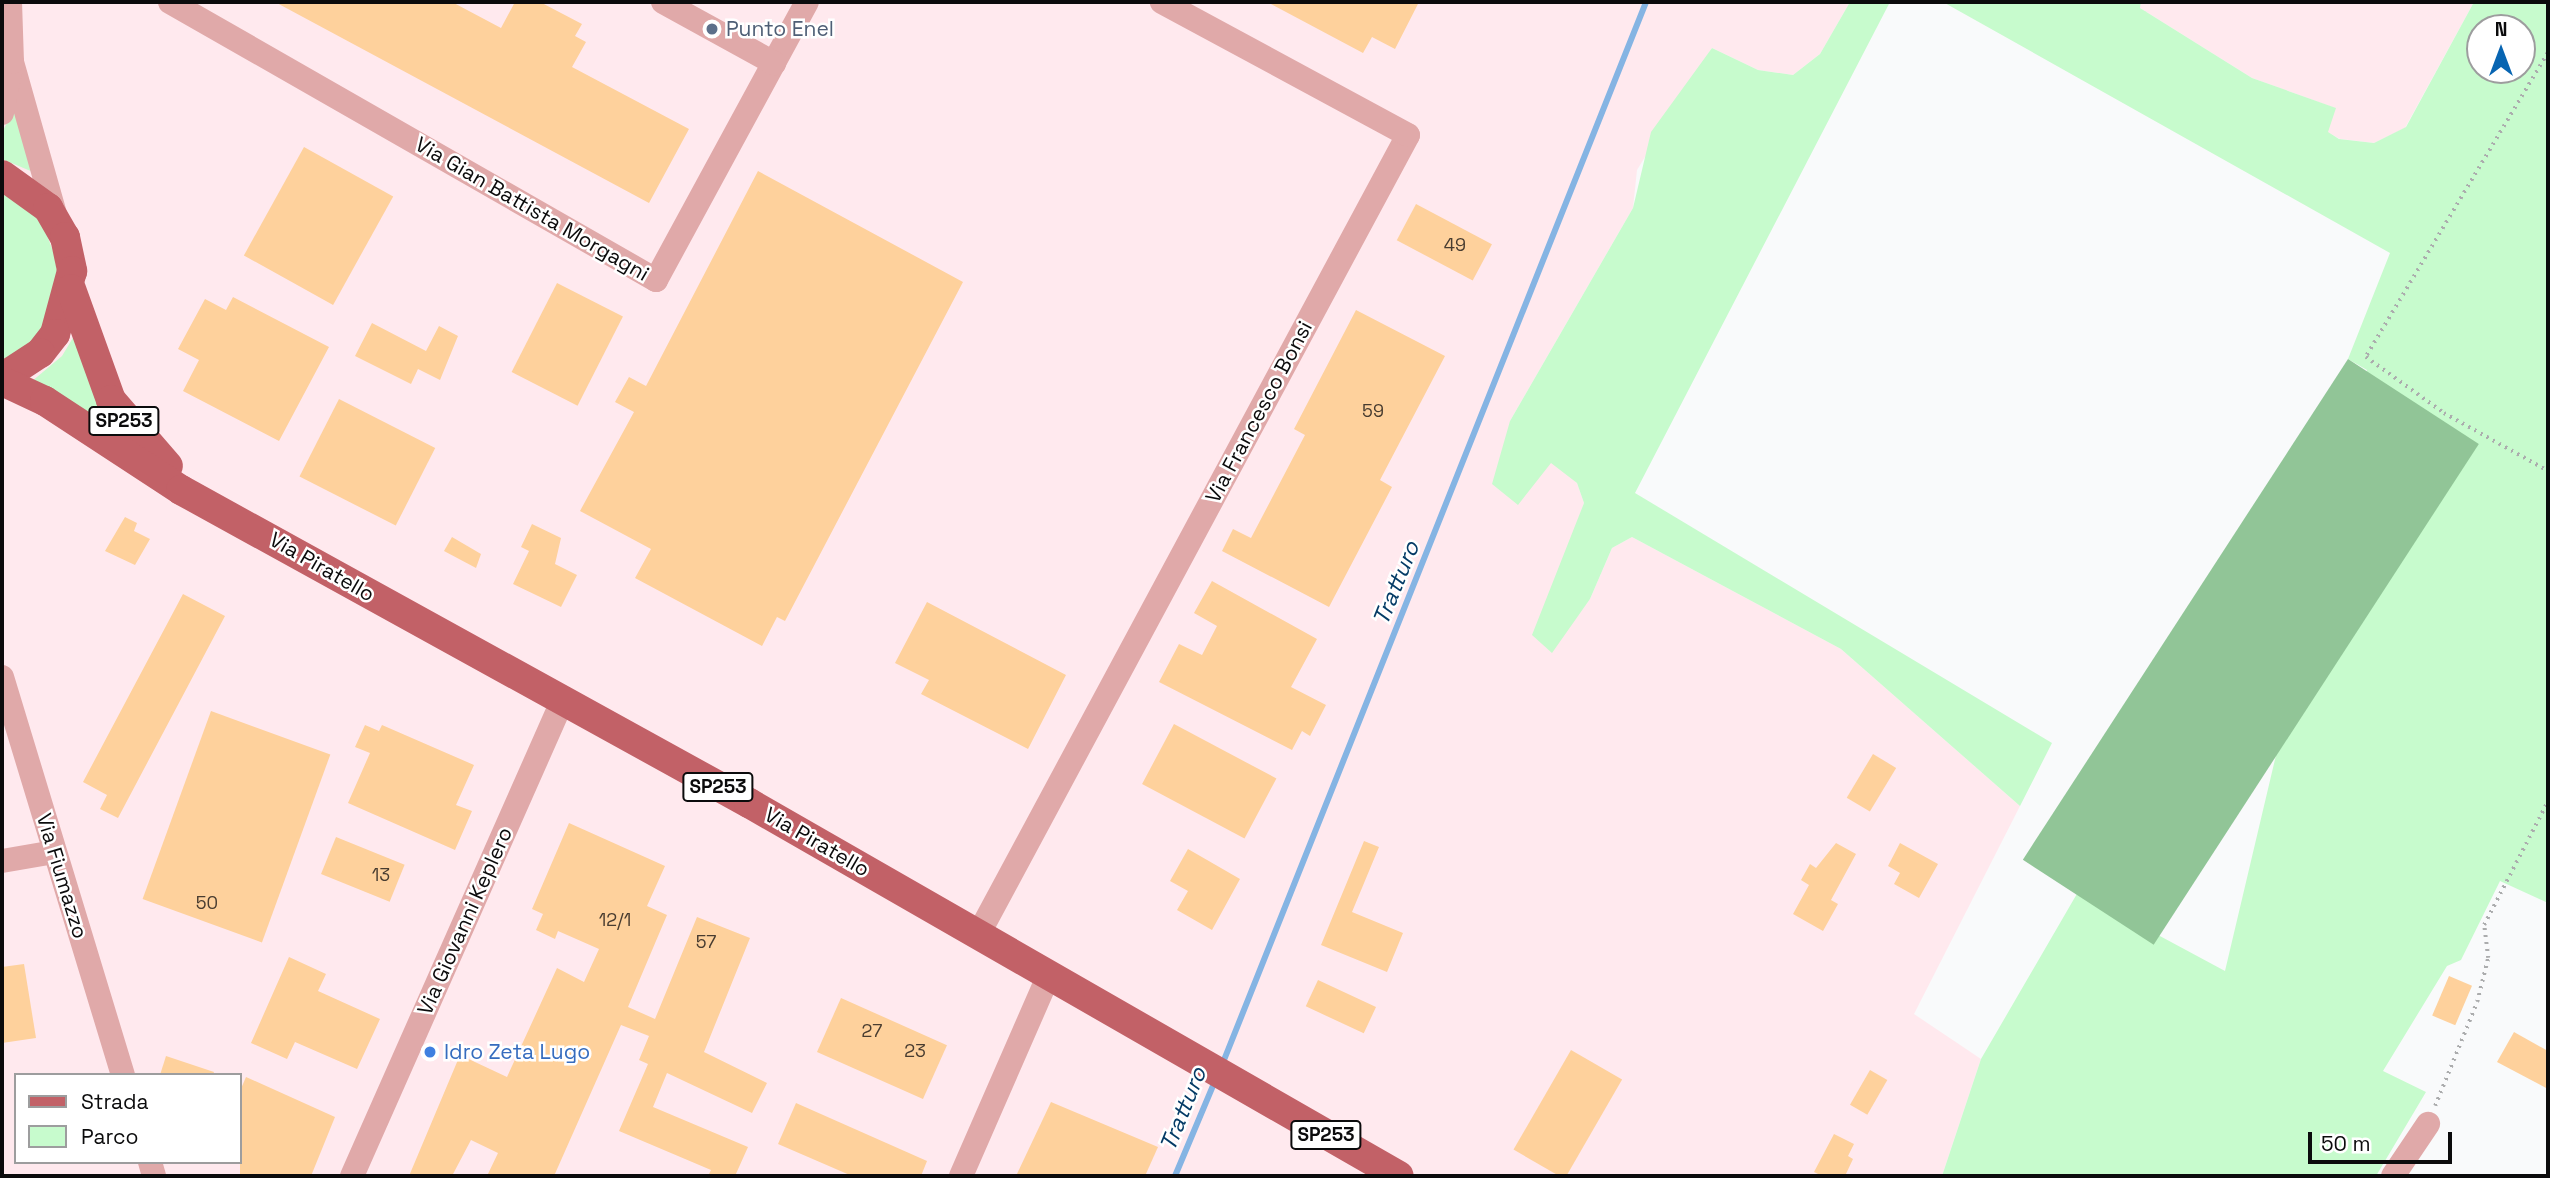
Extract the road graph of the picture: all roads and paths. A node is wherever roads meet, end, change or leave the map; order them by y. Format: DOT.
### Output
graph roads {
  1 [pos="10,2"];
  2 [pos="170,2"];
  3 [pos="663,2"];
  4 [pos="807,2"];
  5 [pos="1162,2"];
  6 [pos="2548,53"];
  7 [pos="12,62"];
  8 [pos="774,63"];
  9 [pos="2,113"];
  10 [pos="2,175"];
  11 [pos="57,222"];
  12 [pos="71,289"];
  13 [pos="2,379"];
  14 [pos="2548,471"];
  15 [pos="232,516"];
  16 [pos="2,677"];
  17 [pos="561,704"];
  18 [pos="2548,801"];
  19 [pos="54,852"];
  20 [pos="2,861"];
  21 [pos="978,935"];
  22 [pos="1049,975"];
  23 [pos="122,1073"];
  24 [pos="2428,1124"];
  25 [pos="352,1176"];
  26 [pos="961,1176"];
  27 [pos="1399,1176"];
  28 [pos="2393,1176"];
  1 -- 7 [label="street"];
  2 -- 8 [label="street, Via Gian Battista Morgagni"];
  3 -- 8 [label="street"];
  4 -- 8 [label="street, Via Gian Battista Morgagni"];
  5 -- 21 [label="street, Via Francesco Bonsi"];
  6 -- 14 [label="path"];
  7 -- 9 [label="street"];
  7 -- 11 [label="street"];
  10 -- 11 [label="main road, SP253"];
  11 -- 12 [label="main road, SP253"];
  12 -- 13 [label="main road, SP253"];
  12 -- 15 [label="main road, Via Piratello / SP253"];
  13 -- 15 [label="main road, Via Piratello / SP253"];
  15 -- 17 [label="main road, Via Piratello / SP253"];
  16 -- 19 [label="street, Via Fiumazzo"];
  17 -- 21 [label="main road, Via Piratello / SP253"];
  17 -- 25 [label="street, Via Giovanni Keplero"];
  18 -- 24 [label="path"];
  19 -- 20 [label="street"];
  19 -- 23 [label="street, Via Fiumazzo"];
  21 -- 22 [label="main road, Via Piratello / SP253"];
  22 -- 26 [label="street"];
  22 -- 27 [label="main road, Via Piratello / SP253"];
  24 -- 28 [label="street"];
}
